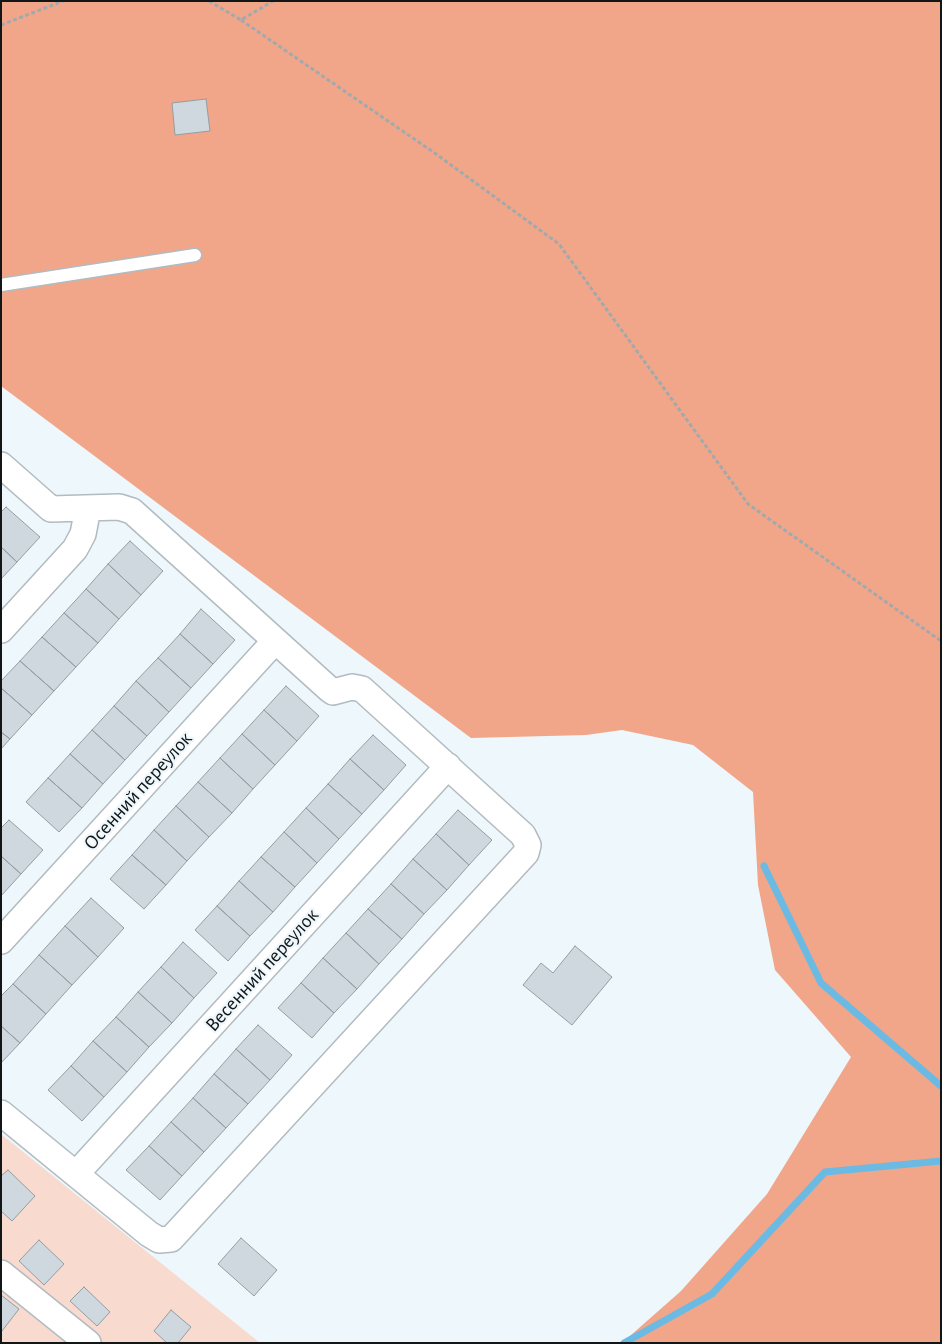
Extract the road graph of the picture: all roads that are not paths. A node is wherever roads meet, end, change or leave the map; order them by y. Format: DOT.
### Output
graph roads {
  1 [pos="195,254"];
  2 [pos="1,285"];
  3 [pos="1,466"];
  4 [pos="88,508"];
  5 [pos="1,630"];
  6 [pos="275,641"];
  7 [pos="448,766"];
  8 [pos="1,941"];
  9 [pos="1,1113"];
  10 [pos="76,1174"];
  11 [pos="1,1273"];
  12 [pos="88,1343"];
  1 -- 2 [label="lane"];
  3 -- 4 [label="street"];
  4 -- 5 [label="street"];
  4 -- 6 [label="street"];
  6 -- 7 [label="street"];
  6 -- 8 [label="street, Осенний переулок"];
  7 -- 10 [label="street, Весенний переулок"];
  7 -- 10 [label="street"];
  9 -- 10 [label="street"];
  11 -- 12 [label="street"];
}
